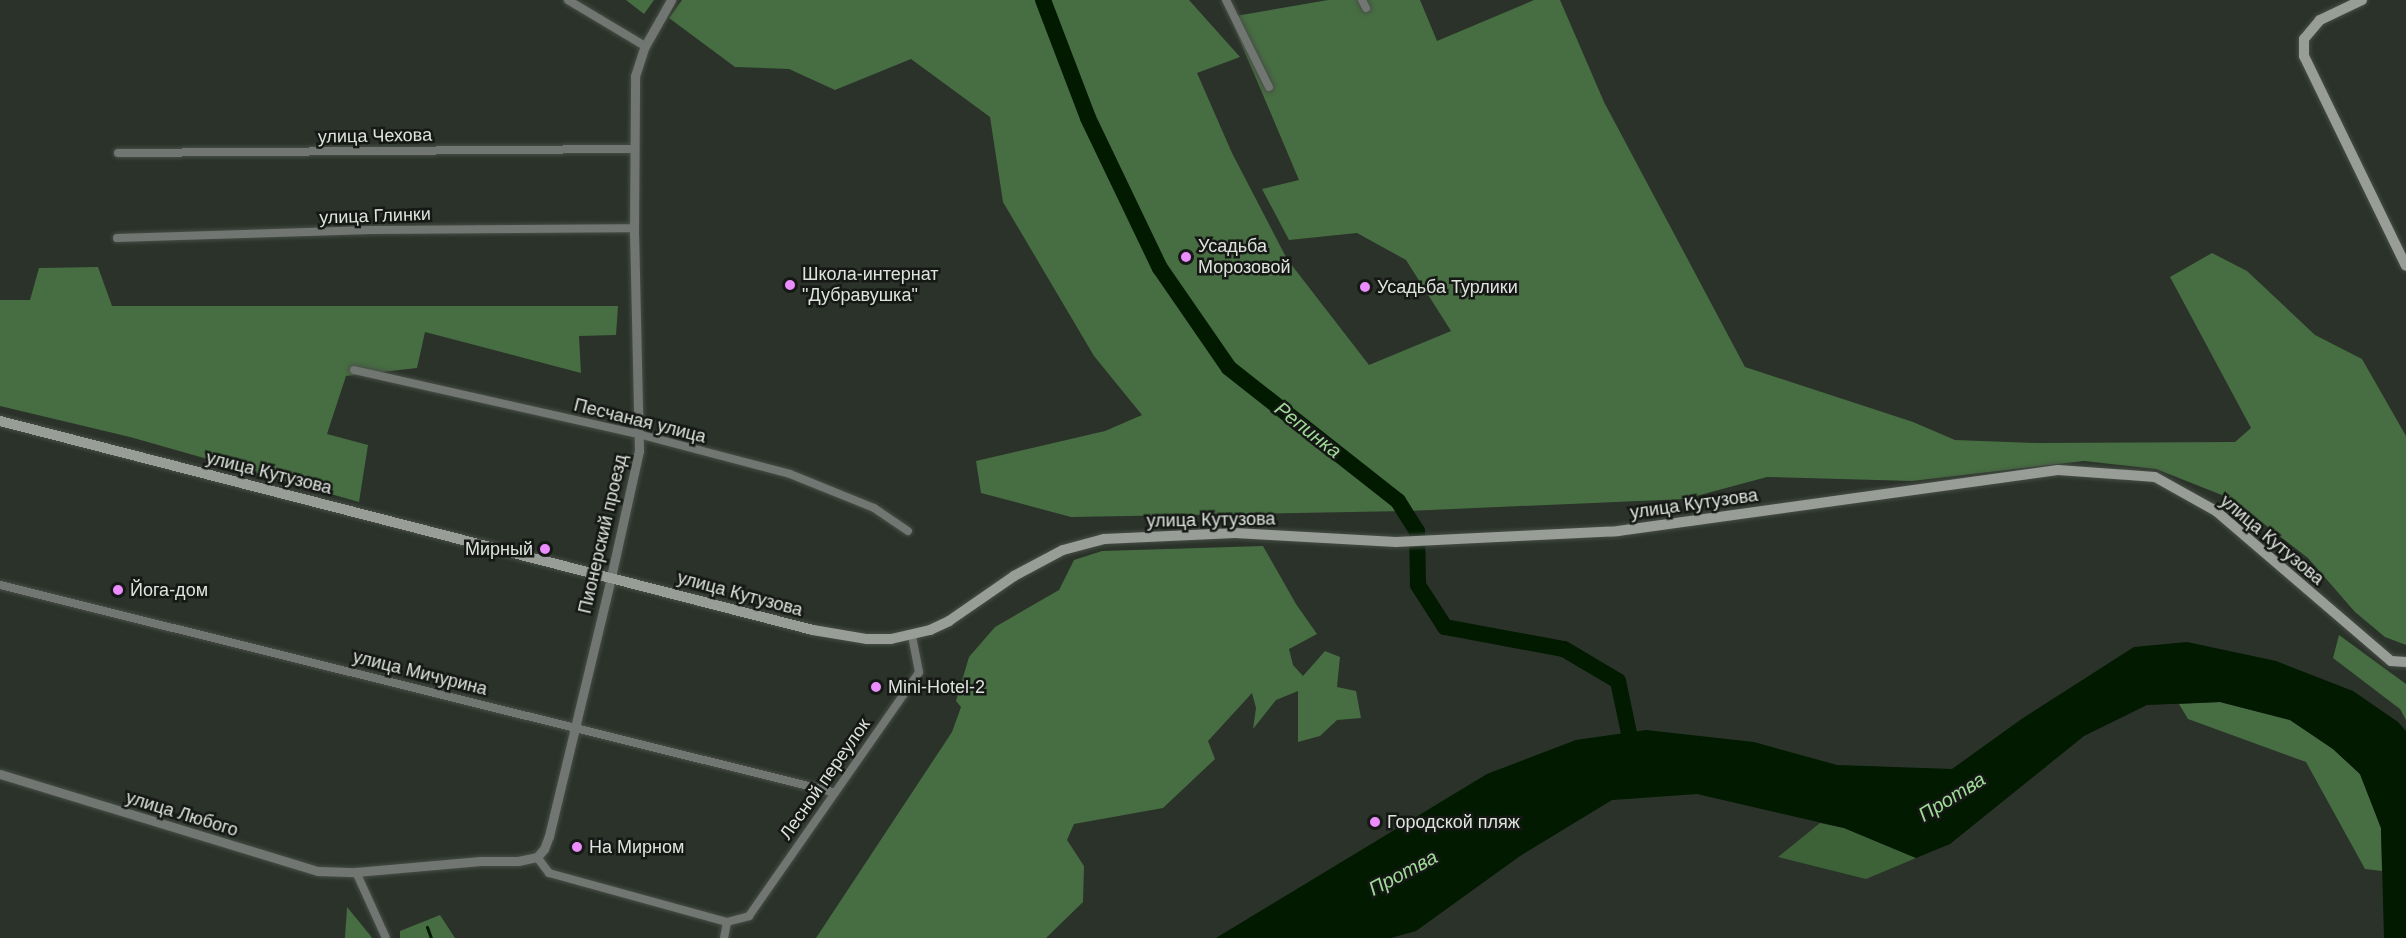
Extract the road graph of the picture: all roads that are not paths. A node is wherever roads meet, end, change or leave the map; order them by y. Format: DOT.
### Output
graph roads {
  1 [pos="568,0"];
  2 [pos="671,0"];
  3 [pos="1226,0"];
  4 [pos="2362,0"];
  5 [pos="645,46"];
  6 [pos="1269,87"];
  7 [pos="633,149"];
  8 [pos="118,153"];
  9 [pos="634,228"];
  10 [pos="117,238"];
  11 [pos="2406,266"];
  12 [pos="354,370"];
  13 [pos="0,421"];
  14 [pos="638,434"];
  15 [pos="908,531"];
  16 [pos="611,577"];
  17 [pos="0,585"];
  18 [pos="912,635"];
  19 [pos="2406,662"];
  20 [pos="575,726"];
  21 [pos="0,774"];
  22 [pos="833,792"];
  23 [pos="537,857"];
  24 [pos="357,872"];
  25 [pos="727,921"];
  26 [pos="386,938"];
  27 [pos="724,938"];
  1 -- 5 [label="street"];
  2 -- 5 [label="street, Пионерский проезд"];
  3 -- 6 [label="street"];
  4 -- 11 [label="main road"];
  5 -- 7 [label="street, Пионерский проезд"];
  7 -- 8 [label="street, улица Чехова"];
  7 -- 9 [label="street, Пионерский проезд"];
  9 -- 10 [label="street, улица Глинки"];
  9 -- 14 [label="street, Пионерский проезд"];
  12 -- 14 [label="street, Песчаная улица"];
  13 -- 16 [label="main road, улица Кутузова"];
  14 -- 15 [label="street, Песчаная улица"];
  14 -- 16 [label="street, Пионерский проезд"];
  16 -- 18 [label="main road, улица Кутузова"];
  16 -- 20 [label="street, Пионерский проезд"];
  17 -- 20 [label="street, улица Мичурина"];
  18 -- 19 [label="main road, улица Кутузова"];
  18 -- 22 [label="street, Лесной переулок"];
  20 -- 22 [label="street, улица Мичурина"];
  20 -- 23 [label="street, Пионерский проезд"];
  21 -- 24 [label="street, улица Любого"];
  22 -- 25 [label="street, Лесной переулок"];
  23 -- 24 [label="street"];
  23 -- 25 [label="street"];
  24 -- 26 [label="street"];
  25 -- 27 [label="street"];
}
